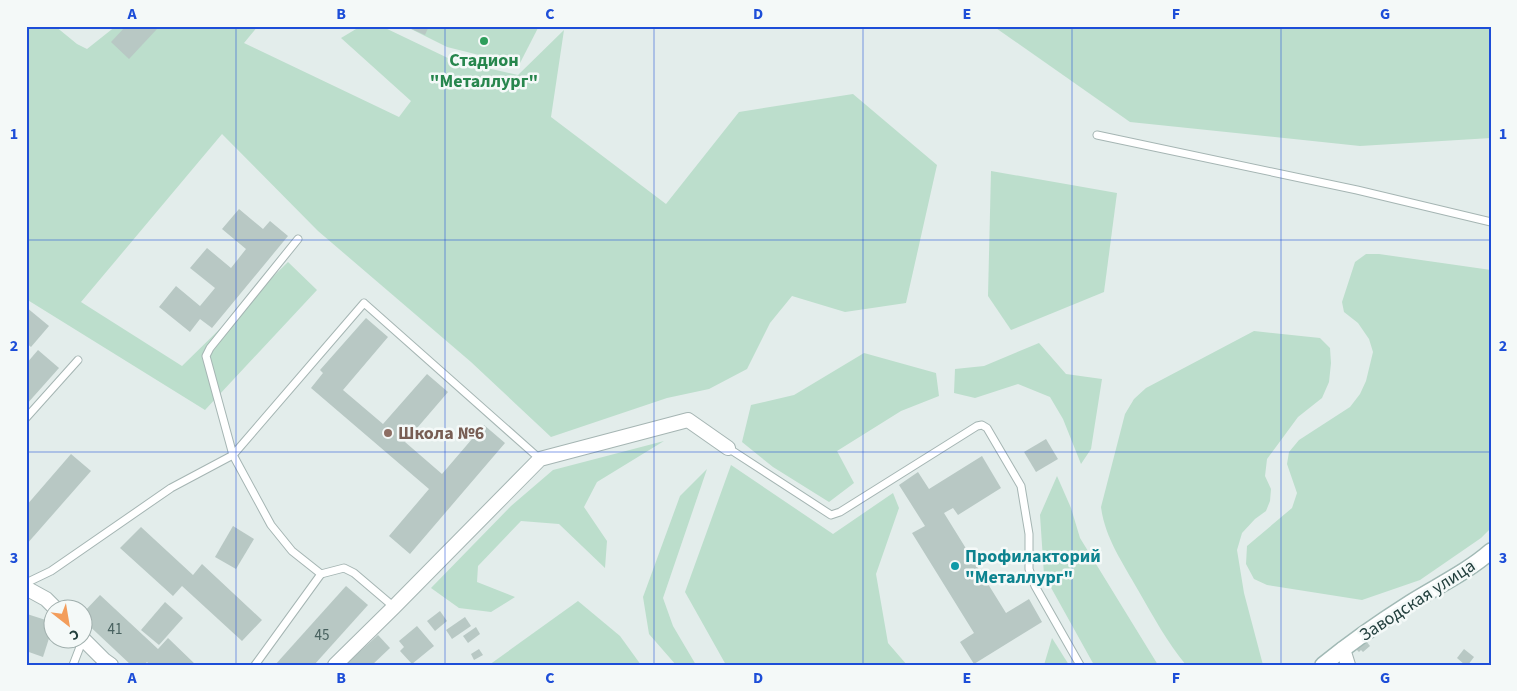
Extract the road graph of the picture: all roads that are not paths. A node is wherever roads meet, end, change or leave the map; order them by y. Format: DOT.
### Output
graph roads {
  1 [pos="1097,135"];
  2 [pos="1491,222"];
  3 [pos="298,239"];
  4 [pos="78,360"];
  5 [pos="26,418"];
  6 [pos="728,448"];
  7 [pos="233,456"];
  8 [pos="540,459"];
  9 [pos="1491,551"];
  10 [pos="321,574"];
  11 [pos="26,583"];
  12 [pos="26,588"];
  13 [pos="44,598"];
  14 [pos="394,608"];
  15 [pos="80,648"];
  16 [pos="92,648"];
  17 [pos="1343,649"];
  18 [pos="75,664"];
  19 [pos="111,665"];
  20 [pos="254,665"];
  21 [pos="335,665"];
  22 [pos="1080,665"];
  23 [pos="1323,665"];
  24 [pos="1348,665"];
  1 -- 2 [label="lane"];
  3 -- 7 [label="lane"];
  4 -- 5 [label="lane"];
  6 -- 8 [label="street"];
  6 -- 22 [label="lane"];
  7 -- 8 [label="lane"];
  7 -- 10 [label="lane"];
  7 -- 11 [label="lane"];
  8 -- 14 [label="street"];
  9 -- 17 [label="street, Заводская улица"];
  10 -- 14 [label="lane"];
  10 -- 20 [label="lane"];
  12 -- 13 [label="street"];
  14 -- 21 [label="street"];
  15 -- 18 [label="lane"];
  16 -- 19 [label="street"];
  17 -- 23 [label="street, Заводская улица"];
  17 -- 24 [label="street, Заводская улица"];
}
